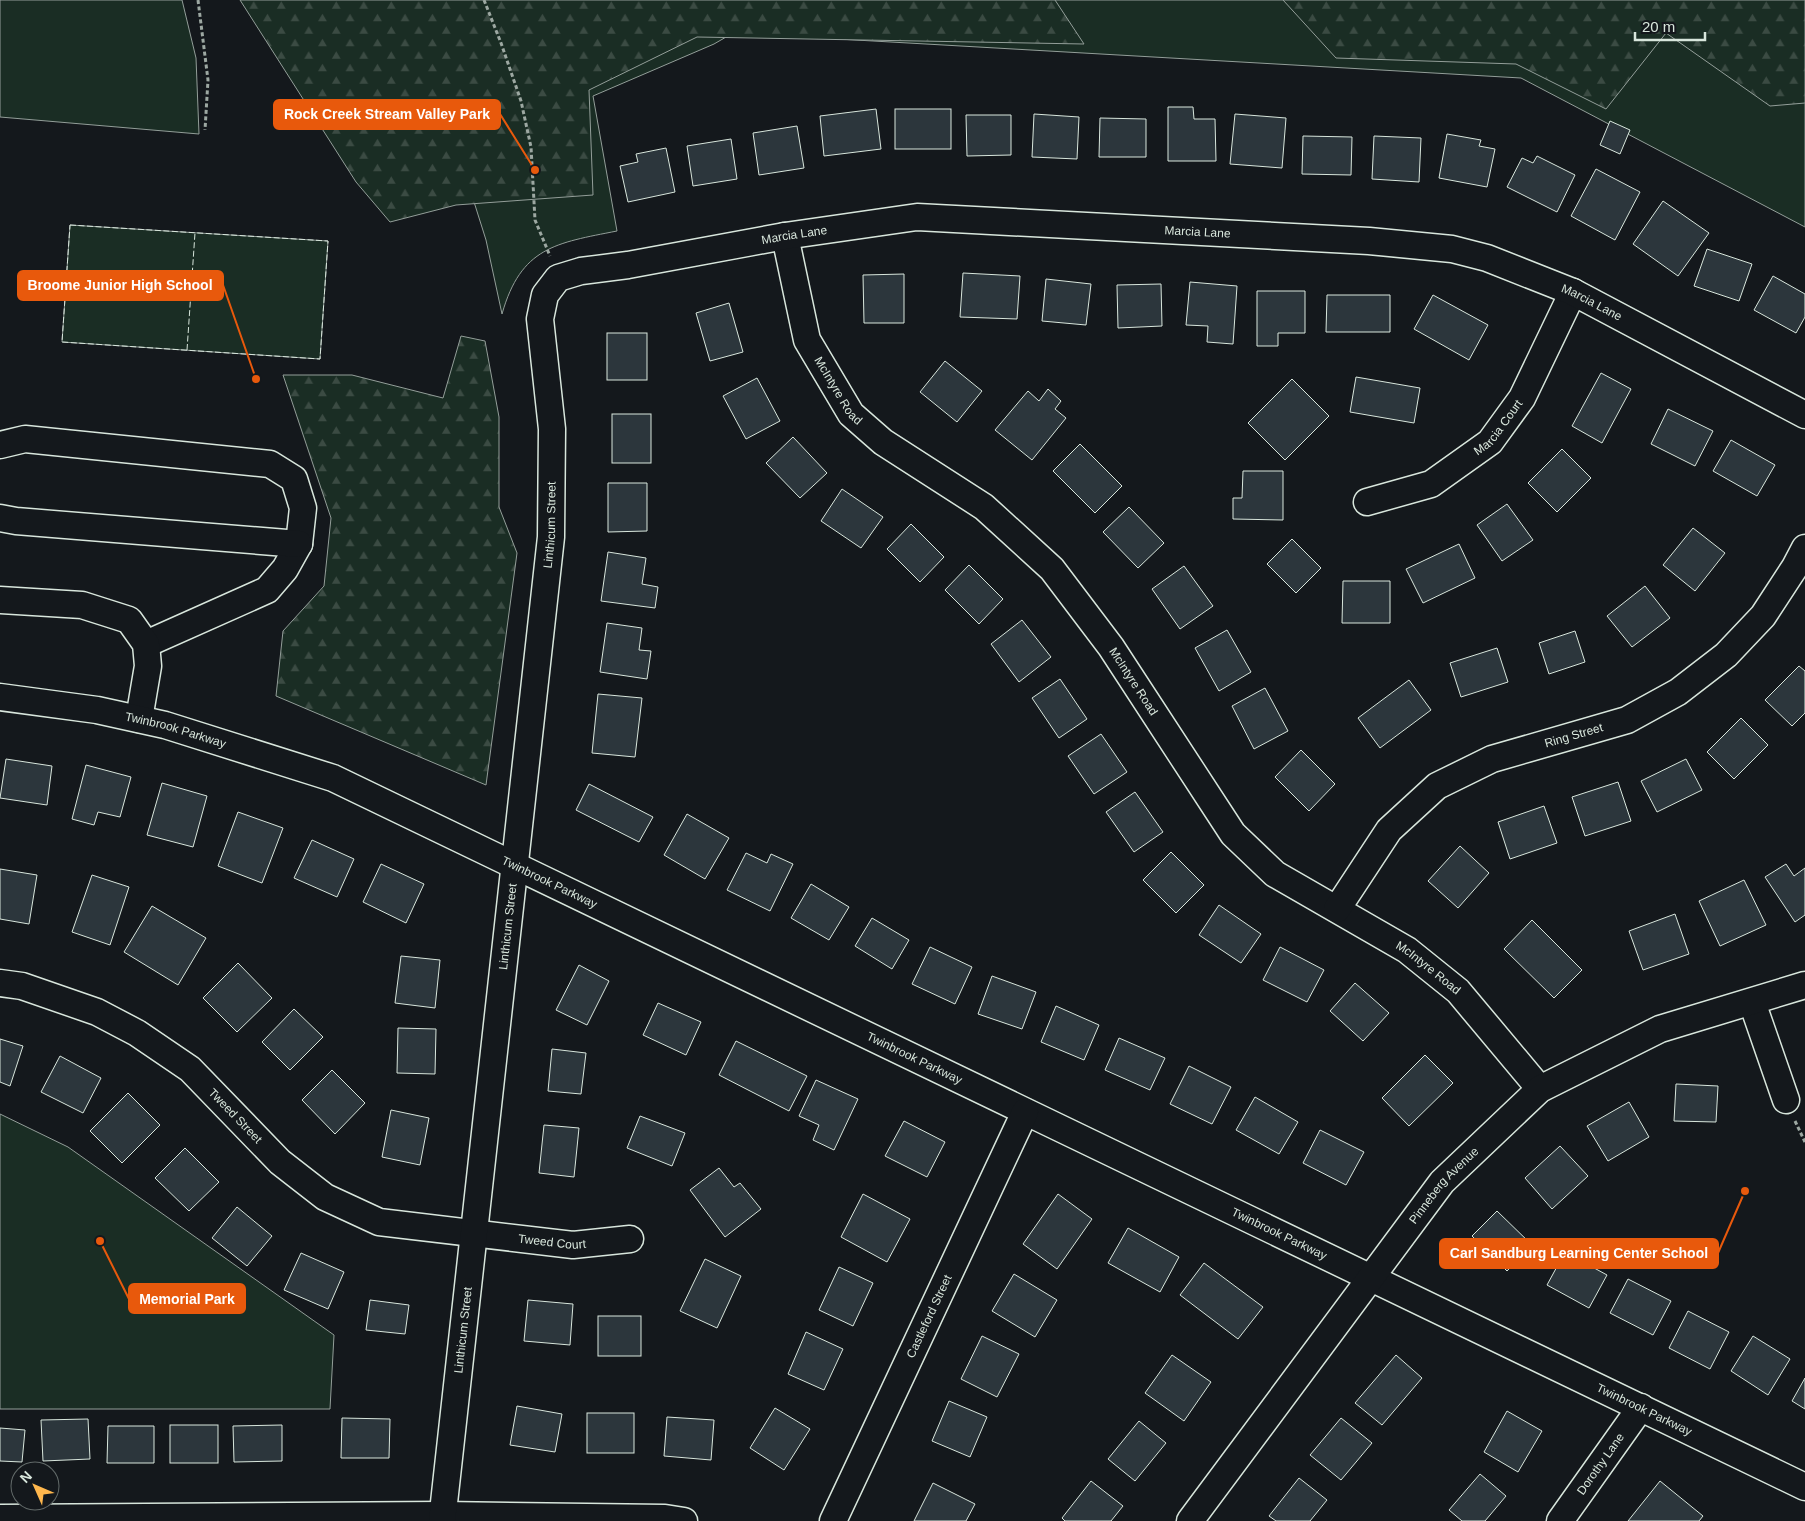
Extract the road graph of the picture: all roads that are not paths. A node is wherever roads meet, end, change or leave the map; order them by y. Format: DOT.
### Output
graph roads {
  1 [pos="785,236"];
  2 [pos="558,278"];
  3 [pos="1573,292"];
  4 [pos="1805,415"];
  5 [pos="0,445"];
  6 [pos="1367,502"];
  7 [pos="0,518"];
  8 [pos="299,544"];
  9 [pos="1805,548"];
  10 [pos="0,600"];
  11 [pos="146,644"];
  12 [pos="0,697"];
  13 [pos="139,720"];
  14 [pos="514,864"];
  15 [pos="1337,909"];
  16 [pos="0,984"];
  17 [pos="1805,985"];
  18 [pos="1752,1002"];
  19 [pos="1540,1089"];
  20 [pos="1786,1100"];
  21 [pos="1025,1112"];
  22 [pos="474,1235"];
  23 [pos="630,1239"];
  24 [pos="1370,1277"];
  25 [pos="1641,1408"];
  26 [pos="1805,1487"];
  27 [pos="0,1518"];
  28 [pos="442,1518"];
  29 [pos="684,1521"];
  30 [pos="833,1521"];
  31 [pos="1190,1521"];
  32 [pos="1560,1521"];
  1 -- 2 [label="street, Marcia Lane"];
  1 -- 3 [label="street, Marcia Lane"];
  1 -- 15 [label="street, McIntyre Road"];
  2 -- 14 [label="street, Linthicum Street"];
  3 -- 4 [label="street, Marcia Lane"];
  3 -- 6 [label="street, Marcia Court"];
  5 -- 8 [label="street"];
  7 -- 8 [label="street"];
  8 -- 11 [label="street"];
  9 -- 15 [label="street, Ring Street"];
  10 -- 11 [label="street"];
  11 -- 13 [label="street"];
  12 -- 13 [label="street, Twinbrook Parkway"];
  13 -- 14 [label="street, Twinbrook Parkway"];
  14 -- 21 [label="street, Twinbrook Parkway"];
  14 -- 22 [label="street, Linthicum Street"];
  15 -- 19 [label="street, McIntyre Road"];
  16 -- 22 [label="street, Tweed Street"];
  17 -- 18 [label="street, Pinneberg Avenue"];
  18 -- 19 [label="street, Pinneberg Avenue"];
  18 -- 20 [label="street"];
  19 -- 24 [label="street, Pinneberg Avenue"];
  21 -- 24 [label="street, Twinbrook Parkway"];
  21 -- 30 [label="street, Castleford Street"];
  22 -- 23 [label="street, Tweed Court"];
  22 -- 28 [label="street, Linthicum Street"];
  24 -- 25 [label="street, Twinbrook Parkway"];
  24 -- 31 [label="street, Pinneberg Avenue"];
  25 -- 26 [label="street, Twinbrook Parkway"];
  25 -- 32 [label="street, Dorothy Lane"];
  27 -- 28 [label="street"];
  28 -- 29 [label="street"];
}
